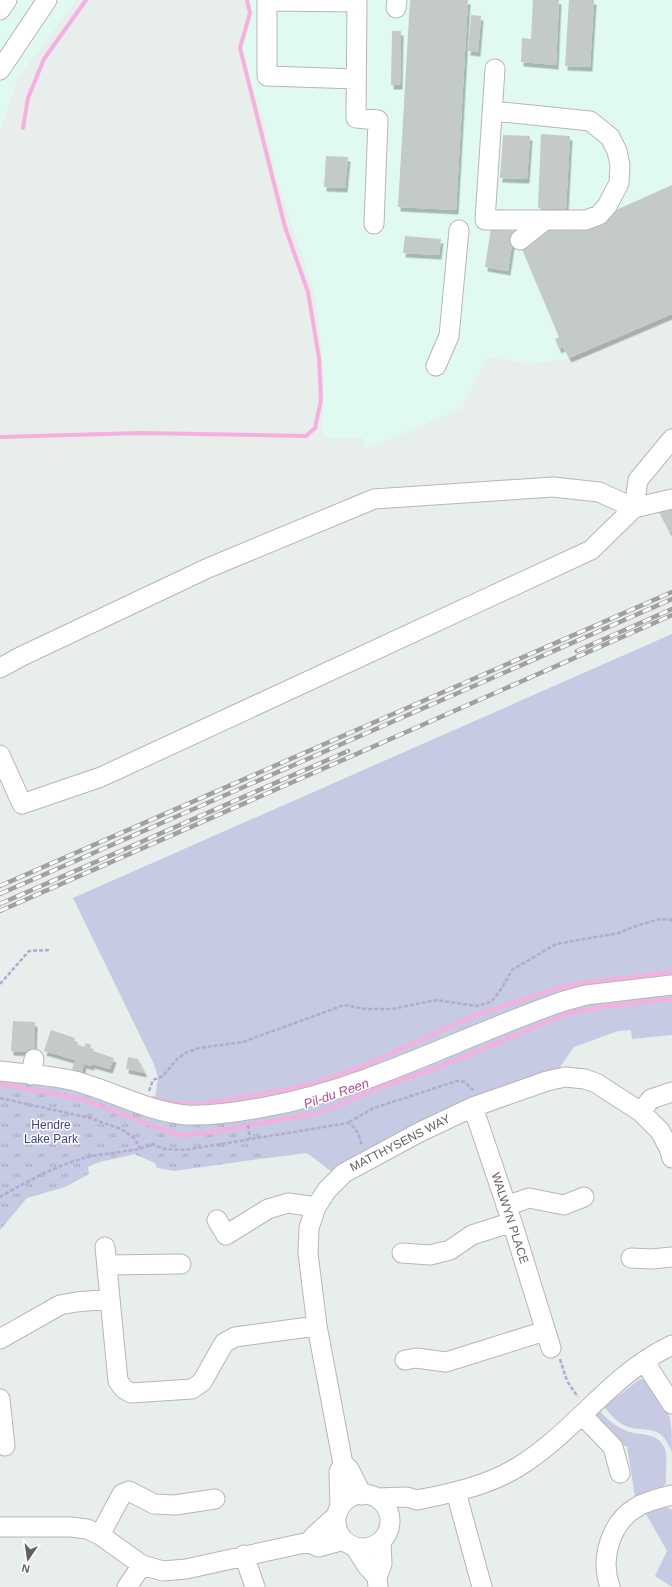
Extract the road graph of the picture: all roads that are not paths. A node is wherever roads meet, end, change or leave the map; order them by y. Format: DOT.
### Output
graph roads {
  1 [pos="7,0"];
  2 [pos="47,0"];
  3 [pos="357,1"];
  4 [pos="0,10"];
  5 [pos="495,69"];
  6 [pos="0,70"];
  7 [pos="356,79"];
  8 [pos="493,111"];
  9 [pos="544,220"];
  10 [pos="374,224"];
  11 [pos="459,230"];
  12 [pos="520,240"];
  13 [pos="436,366"];
  14 [pos="672,439"];
  15 [pos="672,499"];
  16 [pos="634,508"];
  17 [pos="0,668"];
  18 [pos="0,755"];
  19 [pos="672,984"];
  20 [pos="0,1071"];
  21 [pos="672,1092"];
  22 [pos="476,1105"];
  23 [pos="641,1112"];
  24 [pos="672,1158"];
  25 [pos="584,1196"];
  26 [pos="316,1207"];
  27 [pos="509,1214"];
  28 [pos="217,1220"];
  29 [pos="672,1257"];
  30 [pos="413,1258"];
  31 [pos="631,1258"];
  32 [pos="181,1264"];
  33 [pos="110,1299"];
  34 [pos="317,1326"];
  35 [pos="0,1339"];
  36 [pos="672,1345"];
  37 [pos="405,1360"];
  38 [pos="644,1361"];
  39 [pos="1,1402"];
  40 [pos="672,1404"];
  41 [pos="586,1412"];
  42 [pos="5,1446"];
  43 [pos="343,1464"];
  44 [pos="620,1473"];
  45 [pos="456,1492"];
  46 [pos="672,1495"];
  47 [pos="370,1496"];
  48 [pos="215,1499"];
  49 [pos="417,1500"];
  50 [pos="339,1511"];
  51 [pos="390,1522"];
  52 [pos="0,1527"];
  53 [pos="100,1535"];
  54 [pos="381,1541"];
  55 [pos="309,1542"];
  56 [pos="349,1543"];
  57 [pos="244,1555"];
  58 [pos="142,1565"];
  59 [pos="377,1582"];
  60 [pos="127,1587"];
  61 [pos="255,1587"];
  62 [pos="482,1587"];
  63 [pos="610,1587"];
  1 -- 4 [label="street"];
  2 -- 6 [label="street"];
  3 -- 7 [label="street"];
  3 -- 7 [label="street"];
  5 -- 8 [label="street"];
  7 -- 10 [label="street"];
  8 -- 9 [label="street"];
  8 -- 9 [label="street"];
  9 -- 12 [label="street"];
  11 -- 13 [label="street"];
  14 -- 16 [label="street"];
  15 -- 16 [label="street"];
  16 -- 17 [label="street"];
  16 -- 18 [label="street"];
  19 -- 20 [label="street"];
  21 -- 23 [label="street"];
  22 -- 23 [label="street, MATTHYSENS WAY"];
  22 -- 26 [label="street, MATTHYSENS WAY"];
  22 -- 27 [label="street, WALWYN PLACE"];
  23 -- 24 [label="street, MATTHYSENS WAY"];
  25 -- 27 [label="street"];
  26 -- 28 [label="street"];
  26 -- 34 [label="street, MATTHYSENS WAY"];
  27 -- 30 [label="street"];
  27 -- 37 [label="street, WALWYN PLACE"];
  29 -- 31 [label="street"];
  32 -- 33 [label="street"];
  33 -- 34 [label="street"];
  33 -- 35 [label="street"];
  34 -- 43 [label="street, MATTHYSENS WAY"];
  36 -- 38 [label="street"];
  38 -- 40 [label="street"];
  38 -- 41 [label="street"];
  39 -- 42 [label="street"];
  41 -- 44 [label="street"];
  41 -- 45 [label="street"];
  43 -- 47 [label="street, MATTHYSENS WAY"];
  43 -- 50 [label="street, MATTHYSENS WAY"];
  45 -- 49 [label="street"];
  45 -- 62 [label="street"];
  46 -- 63 [label="street"];
  47 -- 49 [label="street"];
  47 -- 50 [label="street"];
  47 -- 51 [label="street, MATTHYSENS WAY"];
  48 -- 53 [label="street"];
  49 -- 51 [label="street"];
  50 -- 55 [label="street"];
  50 -- 56 [label="street, MATTHYSENS WAY"];
  51 -- 54 [label="street, MATTHYSENS WAY"];
  52 -- 53 [label="street"];
  53 -- 58 [label="street"];
  54 -- 56 [label="street"];
  54 -- 59 [label="street, MATTHYSENS WAY"];
  55 -- 56 [label="street"];
  55 -- 57 [label="street"];
  56 -- 59 [label="street, MATTHYSENS WAY"];
  57 -- 58 [label="street"];
  57 -- 61 [label="street"];
  58 -- 60 [label="street"];
}
